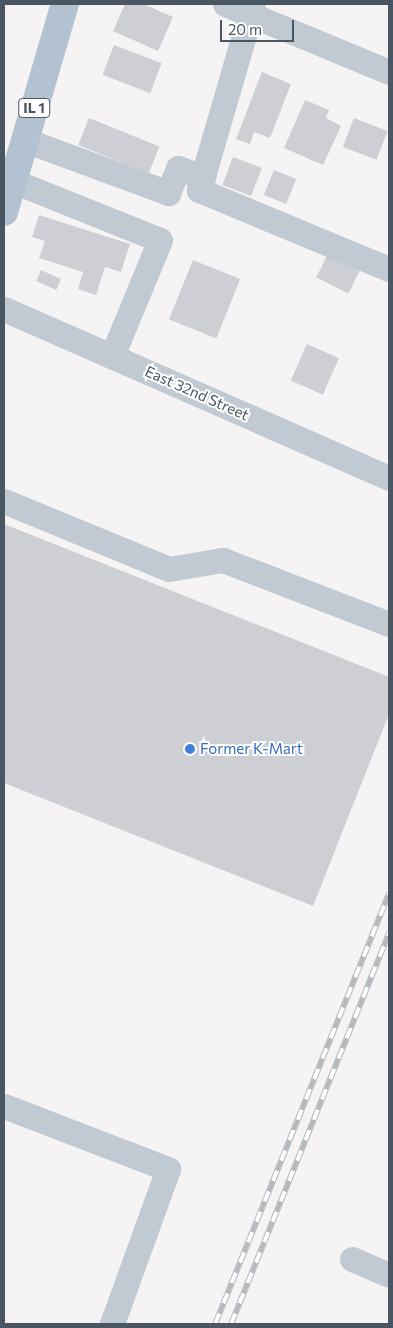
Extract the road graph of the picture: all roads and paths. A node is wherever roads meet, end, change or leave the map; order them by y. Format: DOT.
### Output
graph roads {
  1 [pos="65,4"];
  2 [pos="225,4"];
  3 [pos="251,9"];
  4 [pos="389,72"];
  5 [pos="25,140"];
  6 [pos="203,177"];
  7 [pos="13,181"];
  8 [pos="4,212"];
  9 [pos="389,269"];
  10 [pos="4,309"];
  11 [pos="112,356"];
  12 [pos="389,478"];
  13 [pos="4,501"];
  14 [pos="389,624"];
  15 [pos="4,1106"];
  16 [pos="352,1259"];
  17 [pos="389,1275"];
  18 [pos="112,1324"];
  1 -- 5 [label="main road, IL 1"];
  2 -- 3 [label="street"];
  3 -- 4 [label="street"];
  3 -- 6 [label="street"];
  5 -- 6 [label="street"];
  5 -- 7 [label="main road, IL 1"];
  6 -- 9 [label="street"];
  7 -- 8 [label="main road, IL 1"];
  7 -- 11 [label="street"];
  10 -- 11 [label="street, East 32nd Street"];
  11 -- 12 [label="street, East 32nd Street"];
  13 -- 14 [label="street"];
  15 -- 18 [label="street"];
  16 -- 17 [label="street"];
}
